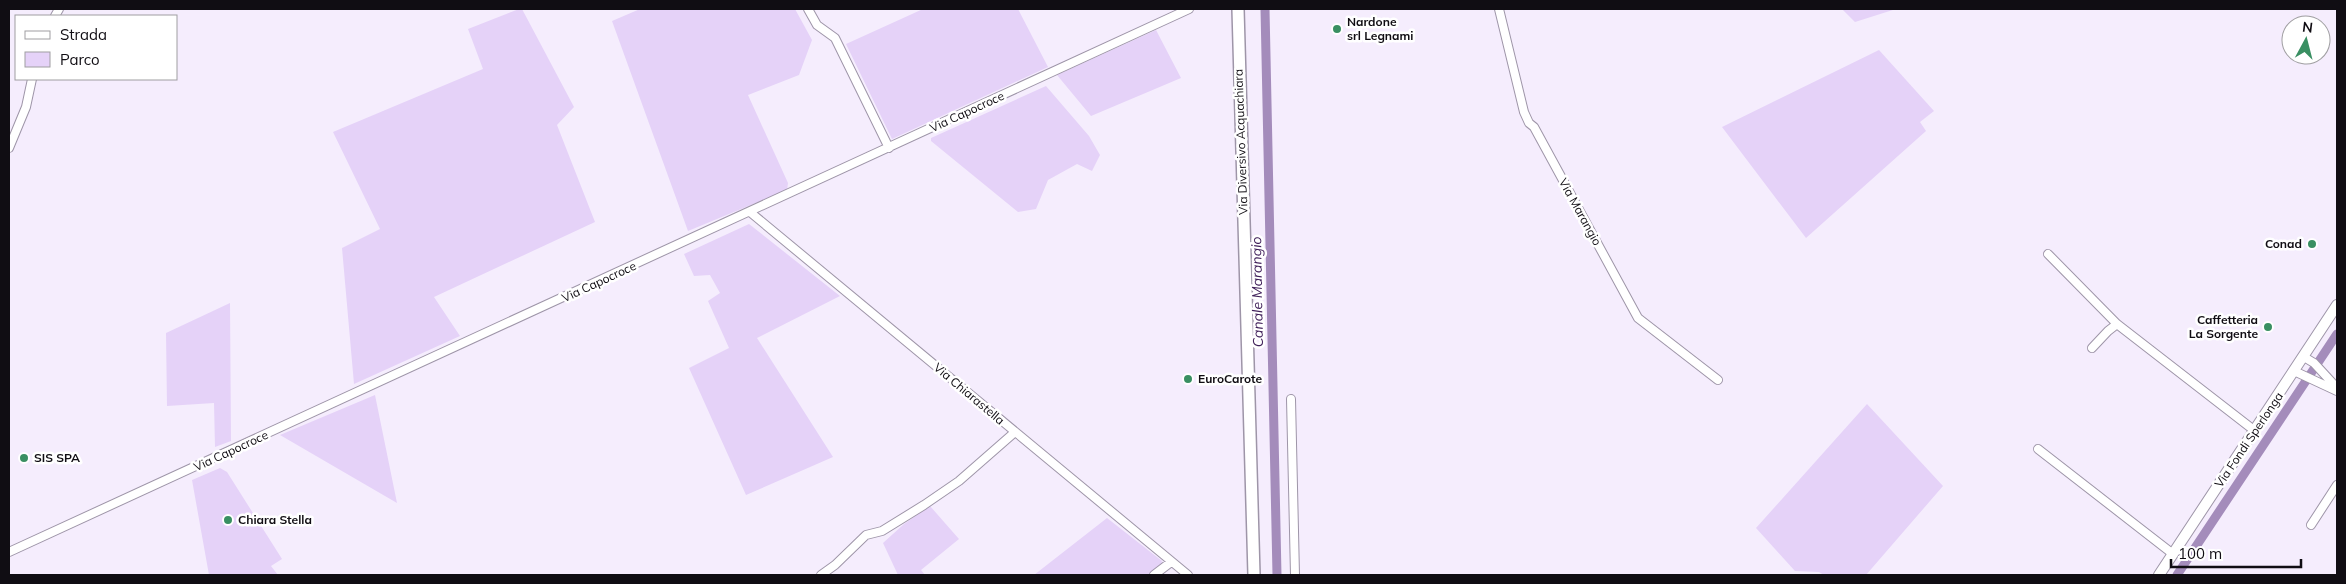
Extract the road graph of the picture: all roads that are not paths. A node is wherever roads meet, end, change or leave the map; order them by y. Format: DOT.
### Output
graph roads {
  1 [pos="808,9"];
  2 [pos="1189,9"];
  3 [pos="1238,9"];
  4 [pos="1499,9"];
  5 [pos="32,80"];
  6 [pos="9,148"];
  7 [pos="889,148"];
  8 [pos="750,212"];
  9 [pos="2048,254"];
  10 [pos="2337,305"];
  11 [pos="2117,324"];
  12 [pos="2092,348"];
  13 [pos="2304,356"];
  14 [pos="2298,374"];
  15 [pos="1718,380"];
  16 [pos="2337,390"];
  17 [pos="1291,399"];
  18 [pos="2255,431"];
  19 [pos="1015,432"];
  20 [pos="2038,449"];
  21 [pos="2337,485"];
  22 [pos="2311,525"];
  23 [pos="9,552"];
  24 [pos="2173,554"];
  25 [pos="1171,562"];
  26 [pos="821,575"];
  27 [pos="1154,575"];
  28 [pos="1188,575"];
  29 [pos="1254,575"];
  30 [pos="1295,575"];
  31 [pos="2159,575"];
  1 -- 7 [label="street"];
  2 -- 7 [label="street, Via Capocroce"];
  3 -- 29 [label="main road, Via Diversivo Acquachiara"];
  4 -- 15 [label="street, Via Marangio"];
  5 -- 6 [label="street"];
  7 -- 8 [label="street, Via Capocroce"];
  8 -- 19 [label="street, Via Chiarastella"];
  8 -- 23 [label="street, Via Capocroce"];
  9 -- 11 [label="street"];
  10 -- 13 [label="street, Via Fondi Sperlonga"];
  11 -- 12 [label="street"];
  11 -- 18 [label="street"];
  13 -- 14 [label="street, Via Fondi Sperlonga"];
  13 -- 16 [label="street"];
  14 -- 16 [label="street"];
  14 -- 18 [label="street, Via Fondi Sperlonga"];
  17 -- 30 [label="street"];
  18 -- 24 [label="street, Via Fondi Sperlonga"];
  19 -- 25 [label="street, Via Chiarastella"];
  19 -- 26 [label="street"];
  20 -- 24 [label="street"];
  21 -- 22 [label="street"];
  24 -- 31 [label="street, Via Fondi Sperlonga"];
  25 -- 27 [label="street"];
  25 -- 28 [label="street, Via Chiarastella"];
}
